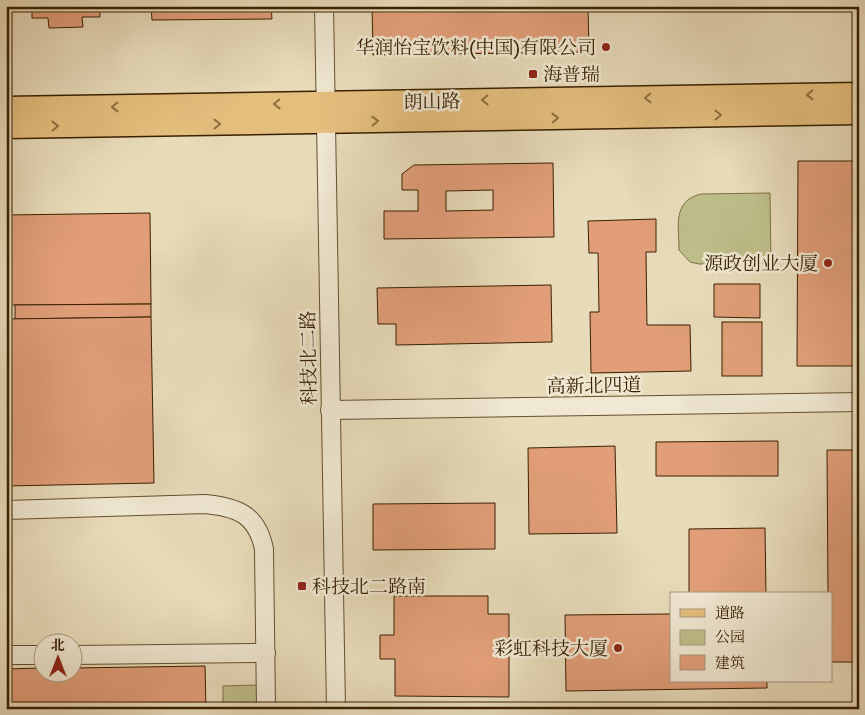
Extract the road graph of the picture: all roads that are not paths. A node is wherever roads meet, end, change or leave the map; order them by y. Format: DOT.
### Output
graph roads {
  1 [pos="324,6"];
  2 [pos="859,94"];
  3 [pos="6,108"];
  4 [pos="326,112"];
  5 [pos="859,113"];
  6 [pos="6,127"];
  7 [pos="859,402"];
  8 [pos="330,410"];
  9 [pos="6,510"];
  10 [pos="266,653"];
  11 [pos="6,655"];
  12 [pos="32,655"];
  13 [pos="82,655"];
  14 [pos="266,709"];
  15 [pos="336,709"];
  1 -- 4 [label="street, 科技北二路"];
  2 -- 4 [label="main road, 朗山路, one-way"];
  4 -- 3 [label="main road, 朗山路, one-way"];
  4 -- 5 [label="main road, 朗山路, one-way"];
  6 -- 4 [label="main road, 朗山路, one-way"];
  4 -- 8 [label="street, 科技北二路"];
  7 -- 8 [label="street, 高新北四道"];
  8 -- 15 [label="street, 科技北二路"];
  9 -- 10 [label="street"];
  10 -- 13 [label="street"];
  10 -- 14 [label="street"];
  11 -- 12 [label="street"];
}
